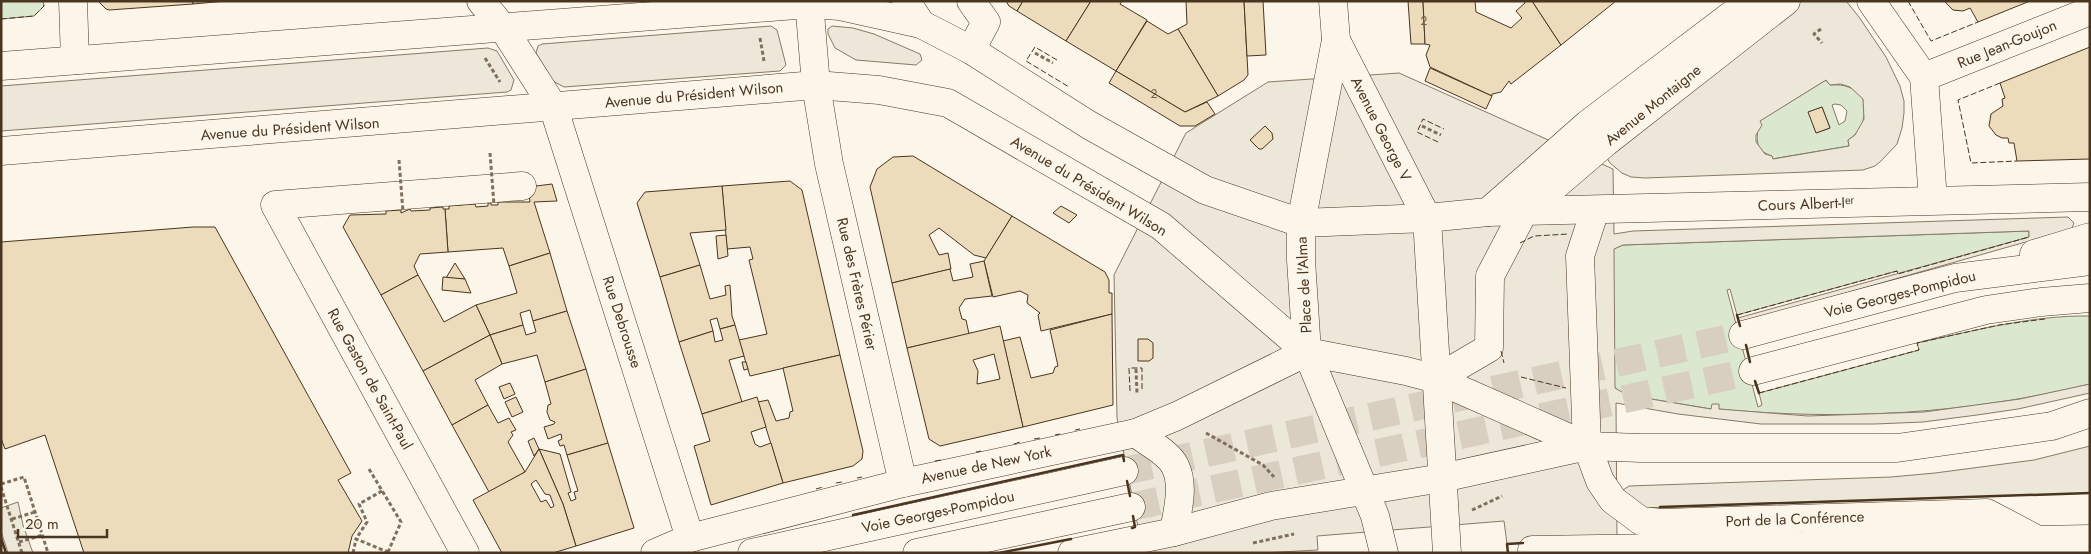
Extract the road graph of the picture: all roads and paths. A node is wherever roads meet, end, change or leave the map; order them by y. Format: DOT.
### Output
graph roads {
  1 [pos="72,1"];
  2 [pos="481,1"];
  3 [pos="906,1"];
  4 [pos="970,1"];
  5 [pos="1333,1"];
  6 [pos="1750,1"];
  7 [pos="1786,1"];
  8 [pos="1872,1"];
  9 [pos="809,3"];
  10 [pos="687,8"];
  11 [pos="2090,11"];
  12 [pos="921,24"];
  13 [pos="503,28"];
  14 [pos="1821,29"];
  15 [pos="759,34"];
  16 [pos="1336,40"];
  17 [pos="1822,44"];
  18 [pos="971,50"];
  19 [pos="1035,53"];
  20 [pos="483,56"];
  21 [pos="75,60"];
  22 [pos="1053,63"];
  23 [pos="765,64"];
  24 [pos="1,66"];
  25 [pos="1924,77"];
  26 [pos="502,84"];
  27 [pos="816,85"];
  28 [pos="553,106"];
  29 [pos="1422,126"];
  30 [pos="1441,135"];
  31 [pos="1,151"];
  32 [pos="490,153"];
  33 [pos="399,160"];
  34 [pos="522,186"];
  35 [pos="2090,197"];
  36 [pos="1933,200"];
  37 [pos="494,205"];
  38 [pos="1595,210"];
  39 [pos="403,212"];
  40 [pos="1488,212"];
  41 [pos="1523,213"];
  42 [pos="1427,218"];
  43 [pos="1301,223"];
  44 [pos="2090,237"];
  45 [pos="2090,261"];
  46 [pos="1955,278"];
  47 [pos="2090,298"];
  48 [pos="1743,335"];
  49 [pos="1307,352"];
  50 [pos="1136,369"];
  51 [pos="1753,371"];
  52 [pos="1436,379"];
  53 [pos="1137,393"];
  54 [pos="2090,413"];
  55 [pos="1204,432"];
  56 [pos="1136,434"];
  57 [pos="1587,446"];
  58 [pos="370,469"];
  59 [pos="1124,471"];
  60 [pos="1442,478"];
  61 [pos="1279,482"];
  62 [pos="903,483"];
  63 [pos="1,486"];
  64 [pos="382,490"];
  65 [pos="1365,492"];
  66 [pos="1130,507"];
  67 [pos="35,512"];
  68 [pos="12,519"];
  69 [pos="1174,532"];
  70 [pos="43,535"];
  71 [pos="690,538"];
  72 [pos="356,539"];
  73 [pos="2090,539"];
  74 [pos="2038,540"];
  75 [pos="18,542"];
  76 [pos="1532,550"];
  77 [pos="388,552"];
  78 [pos="1384,552"];
  79 [pos="22,553"];
  80 [pos="48,553"];
  81 [pos="353,553"];
  82 [pos="465,553"];
  83 [pos="655,553"];
  84 [pos="752,553"];
  85 [pos="917,553"];
  86 [pos="1072,553"];
  87 [pos="1446,553"];
  1 -- 21 [label="main road"];
  2 -- 13 [label="main road, Rue Debrousse"];
  3 -- 12 [label="main road"];
  4 -- 18 [label="main road"];
  5 -- 16 [label="main road, Avenue George V"];
  6 -- 40 [label="main road, Avenue Montaigne"];
  7 -- 41 [label="main road, Avenue Montaigne"];
  8 -- 25 [label="main road"];
  9 -- 10 [label="main road"];
  9 -- 12 [label="main road"];
  9 -- 27 [label="main road, Rue des Frères Périer"];
  10 -- 13 [label="main road"];
  11 -- 25 [label="main road, Rue Jean-Goujon"];
  12 -- 18 [label="main road"];
  13 -- 21 [label="main road"];
  13 -- 28 [label="main road, Rue Debrousse"];
  14 -- 17 [label="path"];
  15 -- 23 [label="path"];
  16 -- 42 [label="main road, Avenue George V"];
  16 -- 43 [label="main road, Avenue George V"];
  18 -- 43 [label="main road"];
  19 -- 22 [label="path"];
  20 -- 26 [label="path"];
  21 -- 24 [label="main road"];
  25 -- 36 [label="main road"];
  27 -- 28 [label="main road, Avenue du Président Wilson"];
  27 -- 49 [label="main road, Avenue du Président Wilson"];
  27 -- 62 [label="main road, Rue des Frères Périer"];
  28 -- 31 [label="main road, Avenue du Président Wilson"];
  28 -- 71 [label="main road, Rue Debrousse"];
  29 -- 30 [label="path"];
  32 -- 37 [label="path, bridge"];
  33 -- 39 [label="path, bridge"];
  34 -- 82 [label="main road, Rue Gaston de Saint-Paul"];
  35 -- 36 [label="main road, Cours Albert-Iᵉʳ"];
  36 -- 38 [label="main road, Cours Albert-Iᵉʳ"];
  38 -- 41 [label="main road, Cours Albert-Iᵉʳ"];
  38 -- 57 [label="main road"];
  40 -- 41 [label="main road, Place de l'Alma"];
  40 -- 42 [label="main road, Place de l'Alma"];
  41 -- 52 [label="main road"];
  42 -- 43 [label="main road, Place de l'Alma"];
  42 -- 52 [label="main road"];
  43 -- 49 [label="main road, Place de l'Alma"];
  44 -- 46 [label="main road"];
  45 -- 46 [label="main road, Voie Georges-Pompidou"];
  46 -- 48 [label="main road, Voie Georges-Pompidou"];
  47 -- 51 [label="main road"];
  49 -- 52 [label="main road, Place de l'Alma"];
  49 -- 56 [label="main road, Avenue de New York"];
  49 -- 65 [label="main road, Place de l'Alma"];
  50 -- 53 [label="path"];
  52 -- 57 [label="main road, Place de l'Alma"];
  52 -- 60 [label="main road"];
  54 -- 57 [label="main road"];
  55 -- 61 [label="path"];
  56 -- 62 [label="main road, Avenue de New York"];
  56 -- 69 [label="main road"];
  57 -- 60 [label="main road"];
  57 -- 74 [label="main road, Port de la Conférence"];
  58 -- 64 [label="path"];
  59 -- 84 [label="main road, Voie Georges-Pompidou"];
  60 -- 65 [label="main road"];
  60 -- 87 [label="main road"];
  62 -- 71 [label="main road, Avenue de New York"];
  63 -- 67 [label="path"];
  63 -- 68 [label="path"];
  64 -- 72 [label="path"];
  64 -- 77 [label="path"];
  65 -- 69 [label="main road"];
  65 -- 78 [label="main road, Place de l'Alma"];
  66 -- 85 [label="main road"];
  67 -- 68 [label="path"];
  67 -- 70 [label="path"];
  68 -- 75 [label="path"];
  69 -- 86 [label="main road"];
  70 -- 75 [label="path"];
  70 -- 80 [label="path"];
  71 -- 83 [label="main road, Avenue de New York"];
  72 -- 77 [label="path"];
  72 -- 81 [label="path"];
  73 -- 74 [label="main road, Port de la Conférence"];
  74 -- 76 [label="main road, Port de la Conférence"];
  75 -- 79 [label="path"];
}
